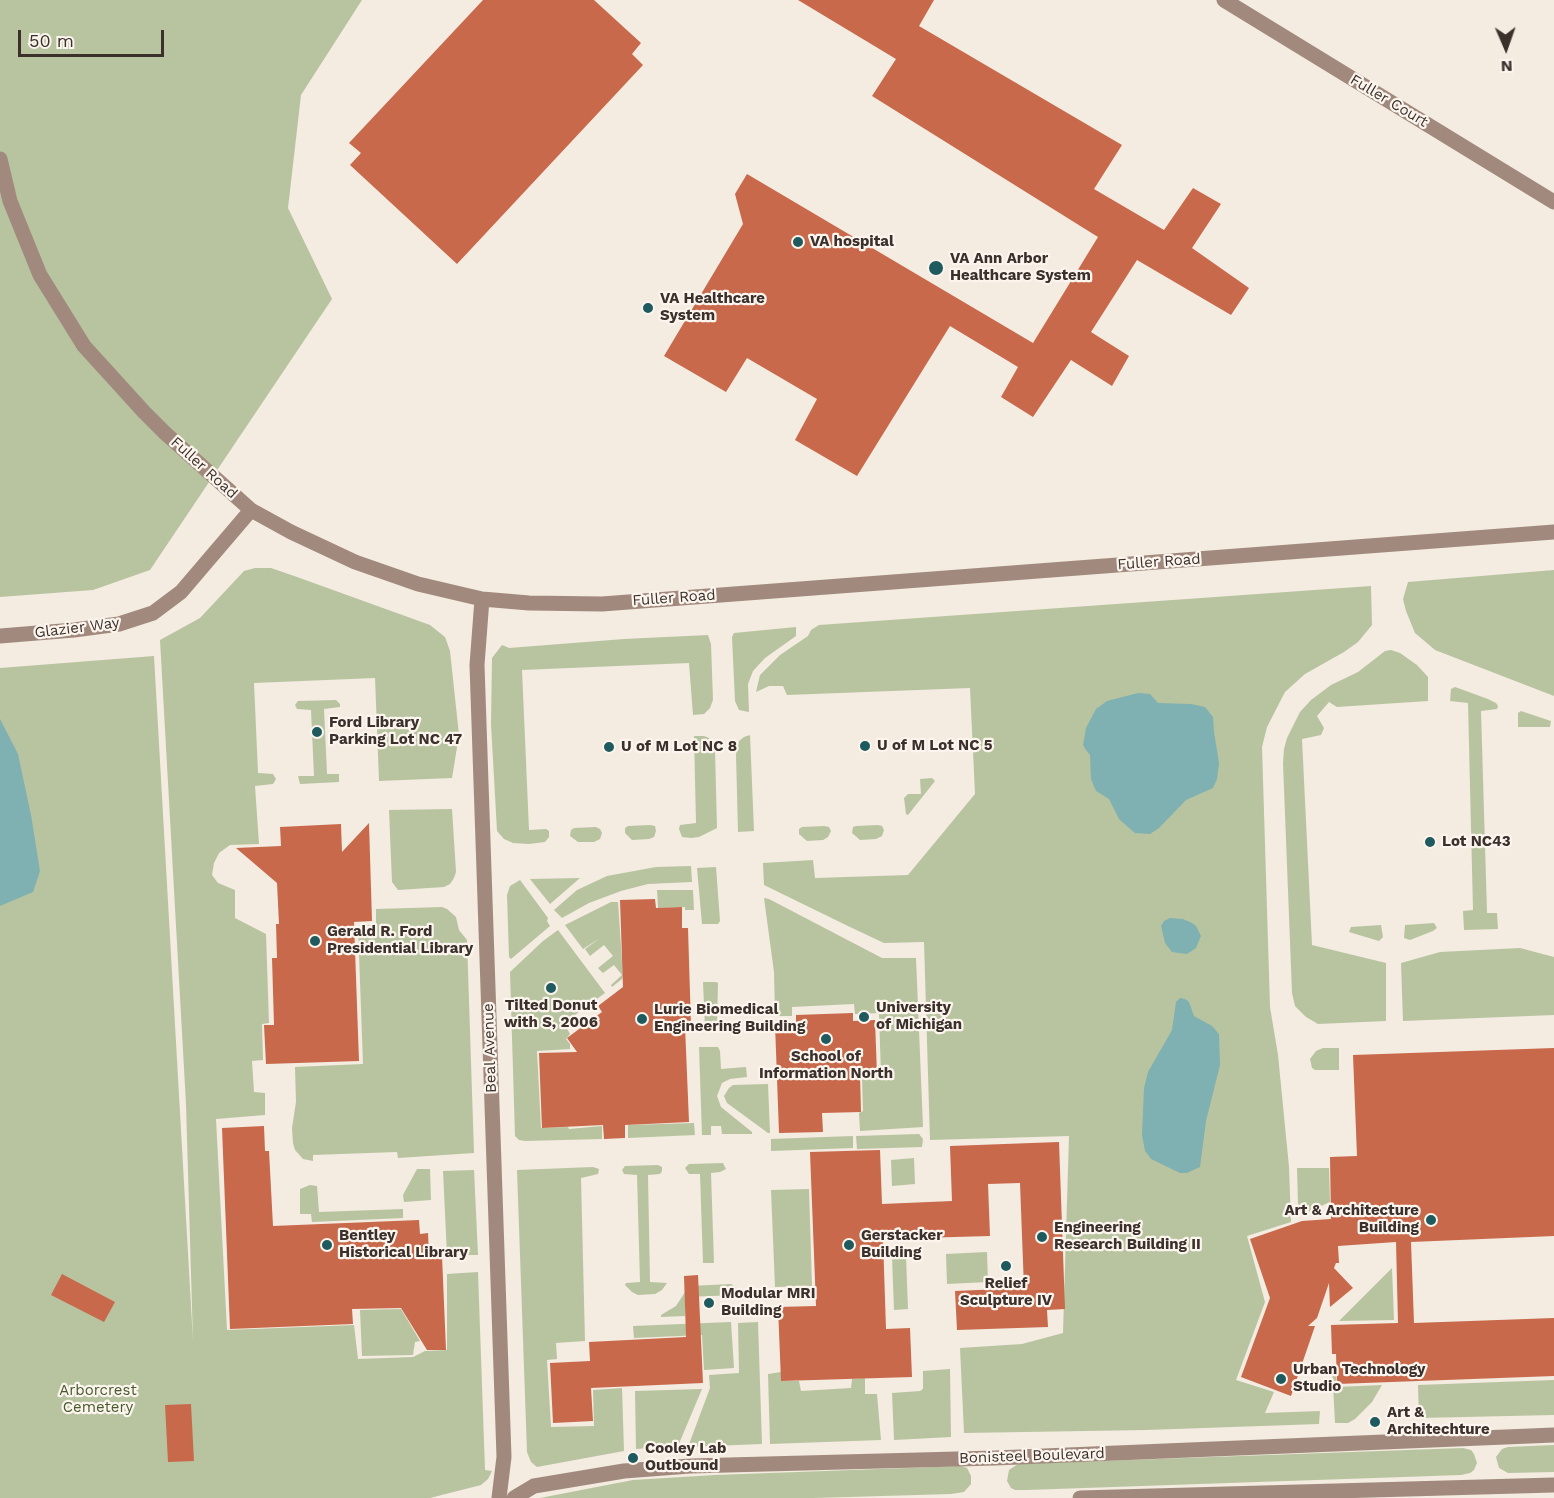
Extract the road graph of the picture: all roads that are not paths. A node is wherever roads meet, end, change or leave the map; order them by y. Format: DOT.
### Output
graph roads {
  1 [pos="1224,0"];
  2 [pos="0,159"];
  3 [pos="1554,202"];
  4 [pos="251,510"];
  5 [pos="1554,532"];
  6 [pos="482,598"];
  7 [pos="0,636"];
  8 [pos="1554,1435"];
  9 [pos="1554,1485"];
  10 [pos="499,1498"];
  11 [pos="514,1498"];
  12 [pos="1080,1498"];
  1 -- 3 [label="street, Fuller Court"];
  2 -- 4 [label="street, Fuller Road"];
  4 -- 6 [label="street, Fuller Road"];
  4 -- 7 [label="street, Glazier Way"];
  5 -- 6 [label="street, Fuller Road"];
  6 -- 10 [label="street, Beal Avenue"];
  8 -- 11 [label="street, Bonisteel Boulevard"];
  9 -- 12 [label="street"];
}
